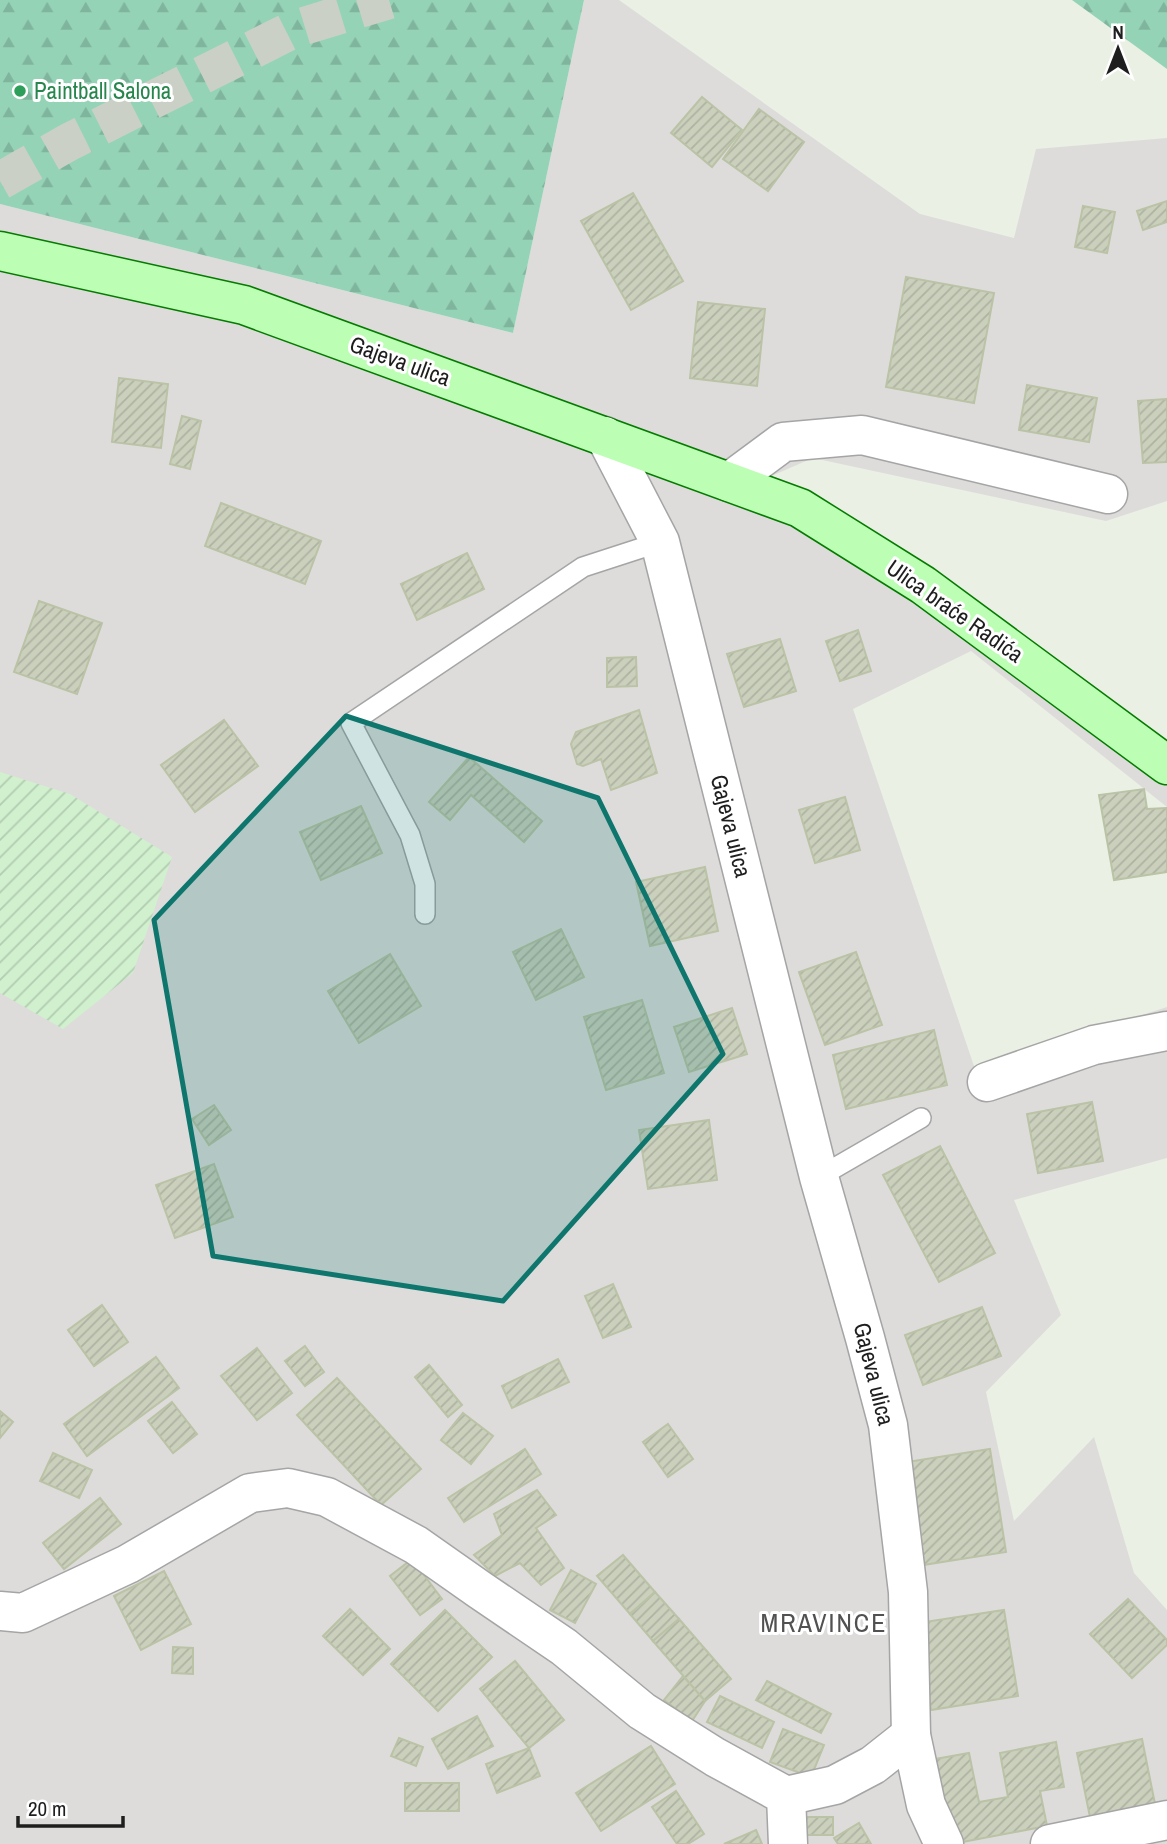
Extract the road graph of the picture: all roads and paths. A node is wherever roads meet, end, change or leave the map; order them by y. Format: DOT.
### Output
graph roads {
  1 [pos="0,251"];
  2 [pos="605,436"];
  3 [pos="729,482"];
  4 [pos="1108,494"];
  5 [pos="660,542"];
  6 [pos="1167,765"];
  7 [pos="425,914"];
  8 [pos="1167,1031"];
  9 [pos="986,1082"];
  10 [pos="921,1118"];
  11 [pos="819,1177"];
  12 [pos="0,1611"];
  13 [pos="912,1735"];
  14 [pos="786,1796"];
  15 [pos="1167,1820"];
  16 [pos="788,1844"];
  17 [pos="944,1844"];
  18 [pos="1050,1844"];
  1 -- 2 [label="main road, Gajeva ulica"];
  2 -- 3 [label="main road, Ulica braće Radića"];
  2 -- 5 [label="street, Gajeva ulica"];
  3 -- 4 [label="street"];
  3 -- 6 [label="main road, Ulica braće Radića"];
  5 -- 7 [label="lane"];
  5 -- 11 [label="street, Gajeva ulica"];
  8 -- 9 [label="street"];
  10 -- 11 [label="lane"];
  11 -- 13 [label="street, Gajeva ulica"];
  12 -- 14 [label="street"];
  13 -- 14 [label="street"];
  13 -- 17 [label="street, Gajeva ulica"];
  14 -- 16 [label="street"];
  15 -- 18 [label="street"];
}
